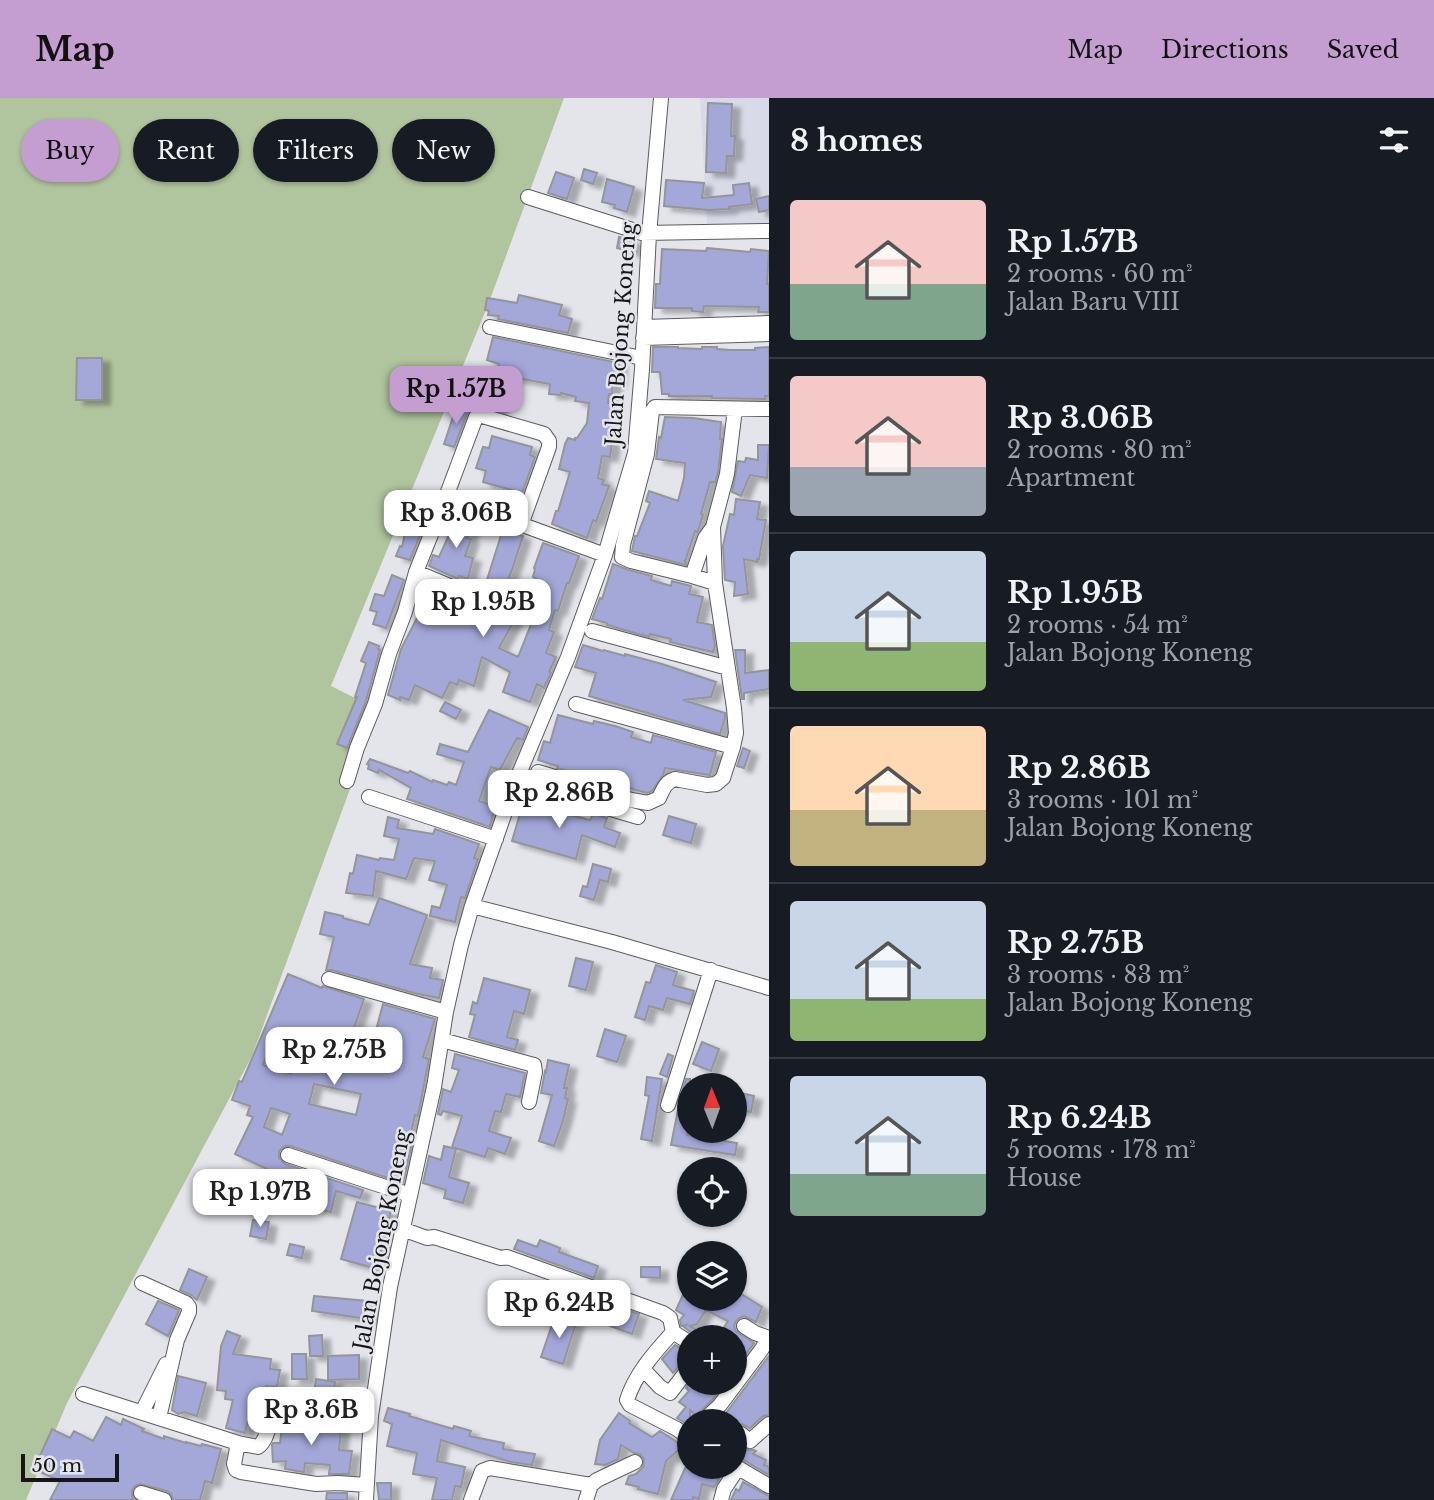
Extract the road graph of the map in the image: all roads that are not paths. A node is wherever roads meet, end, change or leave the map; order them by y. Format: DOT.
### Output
graph roads {
  1 [pos="661,98"];
  2 [pos="528,197"];
  3 [pos="769,231"];
  4 [pos="651,234"];
  5 [pos="769,323"];
  6 [pos="490,327"];
  7 [pos="643,332"];
  8 [pos="769,334"];
  9 [pos="642,358"];
  10 [pos="735,409"];
  11 [pos="769,409"];
  12 [pos="446,497"];
  13 [pos="521,525"];
  14 [pos="713,527"];
  15 [pos="605,555"];
  16 [pos="416,572"];
  17 [pos="692,576"];
  18 [pos="715,583"];
  19 [pos="485,601"];
  20 [pos="592,631"];
  21 [pos="728,668"];
  22 [pos="576,704"];
  23 [pos="733,747"];
  24 [pos="538,772"];
  25 [pos="346,781"];
  26 [pos="516,781"];
  27 [pos="369,797"];
  28 [pos="638,817"];
  29 [pos="496,839"];
  30 [pos="472,906"];
  31 [pos="711,970"];
  32 [pos="328,979"];
  33 [pos="769,988"];
  34 [pos="446,1012"];
  35 [pos="442,1040"];
  36 [pos="529,1102"];
  37 [pos="668,1105"];
  38 [pos="288,1155"];
  39 [pos="410,1195"];
  40 [pos="402,1229"];
  41 [pos="142,1283"];
  42 [pos="747,1327"];
  43 [pos="673,1332"];
  44 [pos="677,1335"];
  45 [pos="769,1338"];
  46 [pos="177,1340"];
  47 [pos="747,1366"];
  48 [pos="643,1369"];
  49 [pos="677,1384"];
  50 [pos="83,1394"];
  51 [pos="726,1395"];
  52 [pos="716,1409"];
  53 [pos="142,1412"];
  54 [pos="371,1416"];
  55 [pos="159,1418"];
  56 [pos="769,1424"];
  57 [pos="677,1429"];
  58 [pos="747,1439"];
  59 [pos="238,1443"];
  60 [pos="635,1462"];
  61 [pos="747,1473"];
  62 [pos="729,1479"];
  63 [pos="591,1485"];
  64 [pos="769,1486"];
  65 [pos="141,1493"];
  66 [pos="366,1493"];
  67 [pos="164,1500"];
  68 [pos="471,1500"];
  69 [pos="586,1500"];
  70 [pos="720,1500"];
  1 -- 4 [label="street, Jalan Bojong Koneng"];
  2 -- 4 [label="street"];
  3 -- 4 [label="street"];
  4 -- 7 [label="street, Jalan Bojong Koneng"];
  5 -- 7 [label="street"];
  6 -- 9 [label="street"];
  7 -- 8 [label="street"];
  7 -- 9 [label="street, Jalan Bojong Koneng"];
  9 -- 15 [label="street, Jalan Bojong Koneng"];
  10 -- 11 [label="street"];
  10 -- 14 [label="street"];
  10 -- 17 [label="street"];
  12 -- 13 [label="street"];
  12 -- 13 [label="street"];
  12 -- 16 [label="street"];
  13 -- 15 [label="street"];
  14 -- 17 [label="street"];
  14 -- 18 [label="street"];
  15 -- 26 [label="street, Jalan Bojong Koneng"];
  16 -- 19 [label="street"];
  16 -- 25 [label="street"];
  17 -- 18 [label="street"];
  18 -- 21 [label="street"];
  20 -- 21 [label="street"];
  21 -- 23 [label="street"];
  22 -- 23 [label="street"];
  23 -- 24 [label="street"];
  26 -- 28 [label="street"];
  26 -- 29 [label="street, Jalan Bojong Koneng"];
  27 -- 29 [label="street"];
  29 -- 30 [label="street, Jalan Bojong Koneng"];
  30 -- 31 [label="street"];
  30 -- 34 [label="street, Jalan Bojong Koneng"];
  31 -- 33 [label="street"];
  31 -- 37 [label="street"];
  32 -- 34 [label="street"];
  34 -- 35 [label="street, Jalan Bojong Koneng"];
  35 -- 36 [label="street"];
  35 -- 39 [label="street, Jalan Bojong Koneng"];
  38 -- 39 [label="street"];
  39 -- 40 [label="street, Jalan Bojong Koneng"];
  40 -- 43 [label="street"];
  40 -- 54 [label="street, Jalan Bojong Koneng"];
  41 -- 46 [label="street"];
  42 -- 45 [label="street"];
  43 -- 44 [label="street"];
  43 -- 48 [label="street"];
  45 -- 47 [label="street"];
  46 -- 53 [label="street"];
  46 -- 55 [label="street"];
  48 -- 49 [label="street"];
  48 -- 57 [label="street"];
  50 -- 53 [label="street"];
  51 -- 52 [label="street"];
  53 -- 55 [label="street"];
  54 -- 59 [label="street"];
  54 -- 66 [label="street, Jalan Bojong Koneng"];
  55 -- 59 [label="street"];
  56 -- 58 [label="street"];
  59 -- 66 [label="street"];
  60 -- 63 [label="street"];
  61 -- 64 [label="street"];
  62 -- 70 [label="street"];
  63 -- 68 [label="street"];
  63 -- 69 [label="street"];
  65 -- 67 [label="street"];
}
